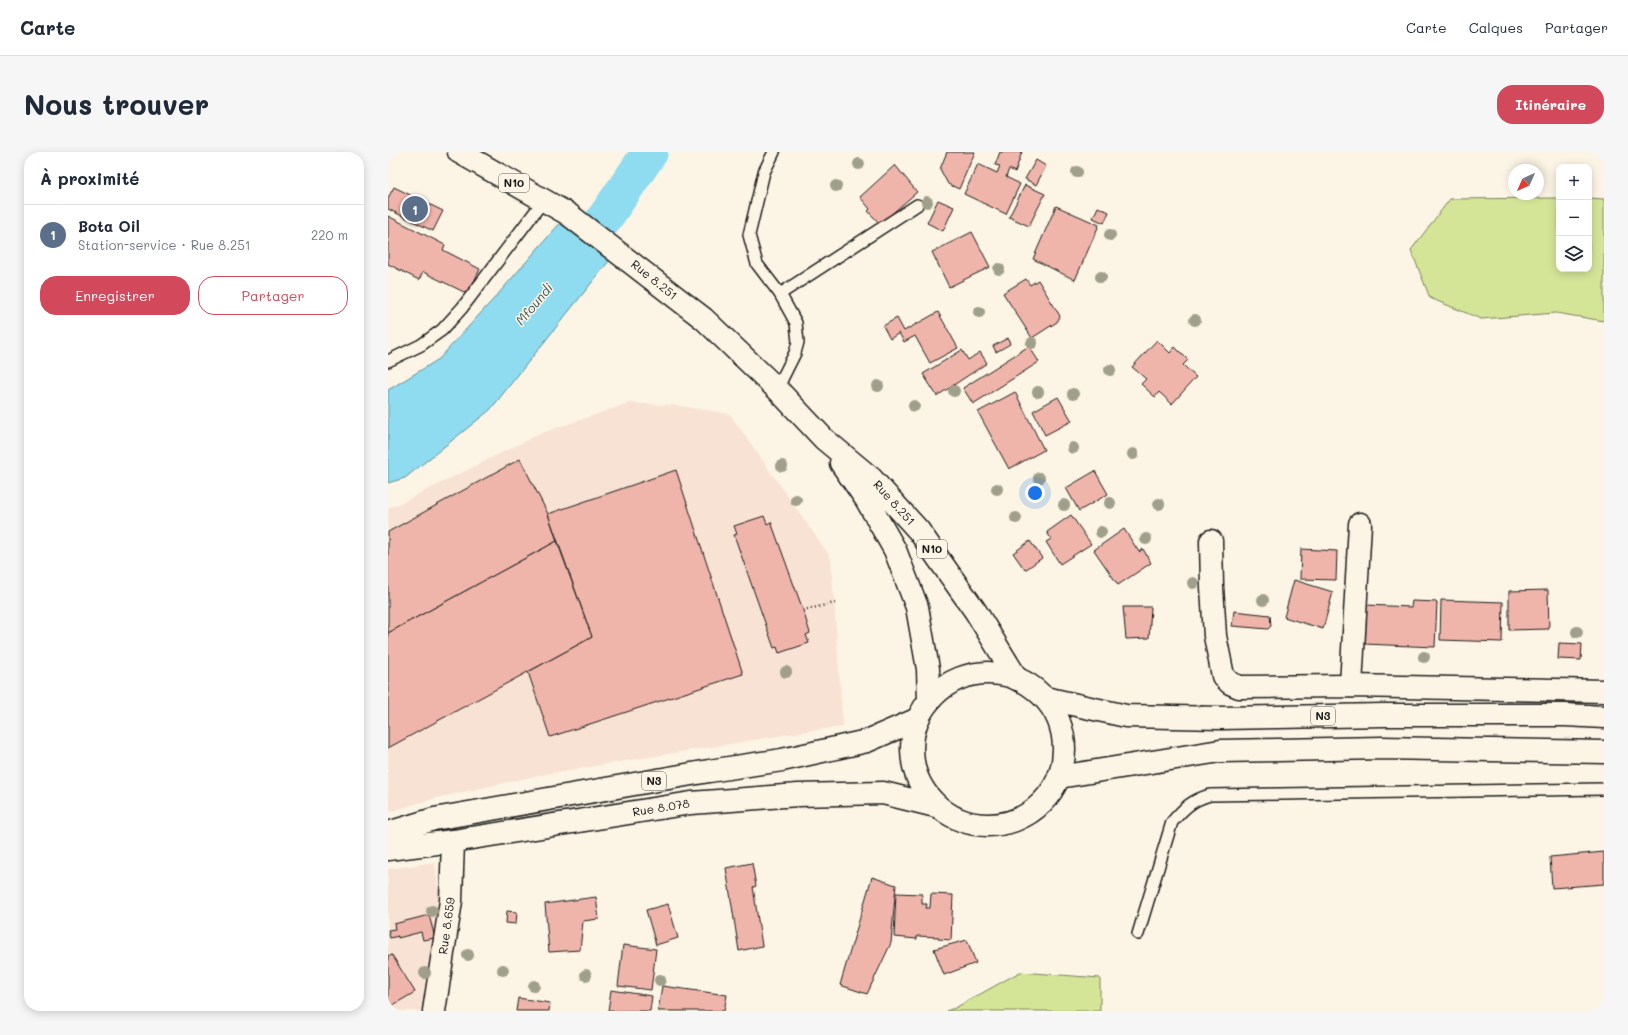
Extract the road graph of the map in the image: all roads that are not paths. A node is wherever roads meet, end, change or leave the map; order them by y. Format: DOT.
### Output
graph roads {
  1 [pos="459,152"];
  2 [pos="774,152"];
  3 [pos="544,200"];
  4 [pos="917,205"];
  5 [pos="780,294"];
  6 [pos="388,361"];
  7 [pos="776,389"];
  8 [pos="824,439"];
  9 [pos="1360,524"];
  10 [pos="1211,541"];
  11 [pos="1017,679"];
  12 [pos="1351,686"];
  13 [pos="1386,686"];
  14 [pos="1604,691"];
  15 [pos="1045,698"];
  16 [pos="929,701"];
  17 [pos="1383,715"];
  18 [pos="1604,717"];
  19 [pos="918,719"];
  20 [pos="1604,752"];
  21 [pos="1059,777"];
  22 [pos="1604,789"];
  23 [pos="936,806"];
  24 [pos="388,834"];
  25 [pos="453,841"];
  26 [pos="388,849"];
  27 [pos="1138,934"];
  28 [pos="434,1011"];
  1 -- 3 [label="main road, Rue 8.251 / N10"];
  2 -- 5 [label="lane"];
  3 -- 6 [label="lane"];
  3 -- 7 [label="main road, Rue 8.251 / N10"];
  4 -- 5 [label="lane"];
  5 -- 7 [label="lane"];
  7 -- 8 [label="main road, Rue 8.251 / N10"];
  8 -- 11 [label="main road, Rue 8.251 / N10"];
  8 -- 16 [label="main road, Rue 8.251 / N10"];
  9 -- 12 [label="main road"];
  10 -- 12 [label="main road"];
  11 -- 15 [label="main road, N3"];
  11 -- 16 [label="main road, N3"];
  12 -- 13 [label="main road"];
  13 -- 14 [label="main road"];
  13 -- 17 [label="main road"];
  15 -- 17 [label="main road, N3"];
  15 -- 21 [label="main road, N3"];
  16 -- 19 [label="main road, N3"];
  17 -- 18 [label="main road, N3"];
  19 -- 23 [label="main road, N3"];
  19 -- 24 [label="main road, N3"];
  20 -- 21 [label="main road"];
  21 -- 23 [label="main road, N3"];
  22 -- 27 [label="lane"];
  23 -- 25 [label="main road, Rue 8.078 / N3"];
  25 -- 26 [label="main road, Rue 8.078 / N3"];
  25 -- 28 [label="main road, Rue 8.659"];
}
